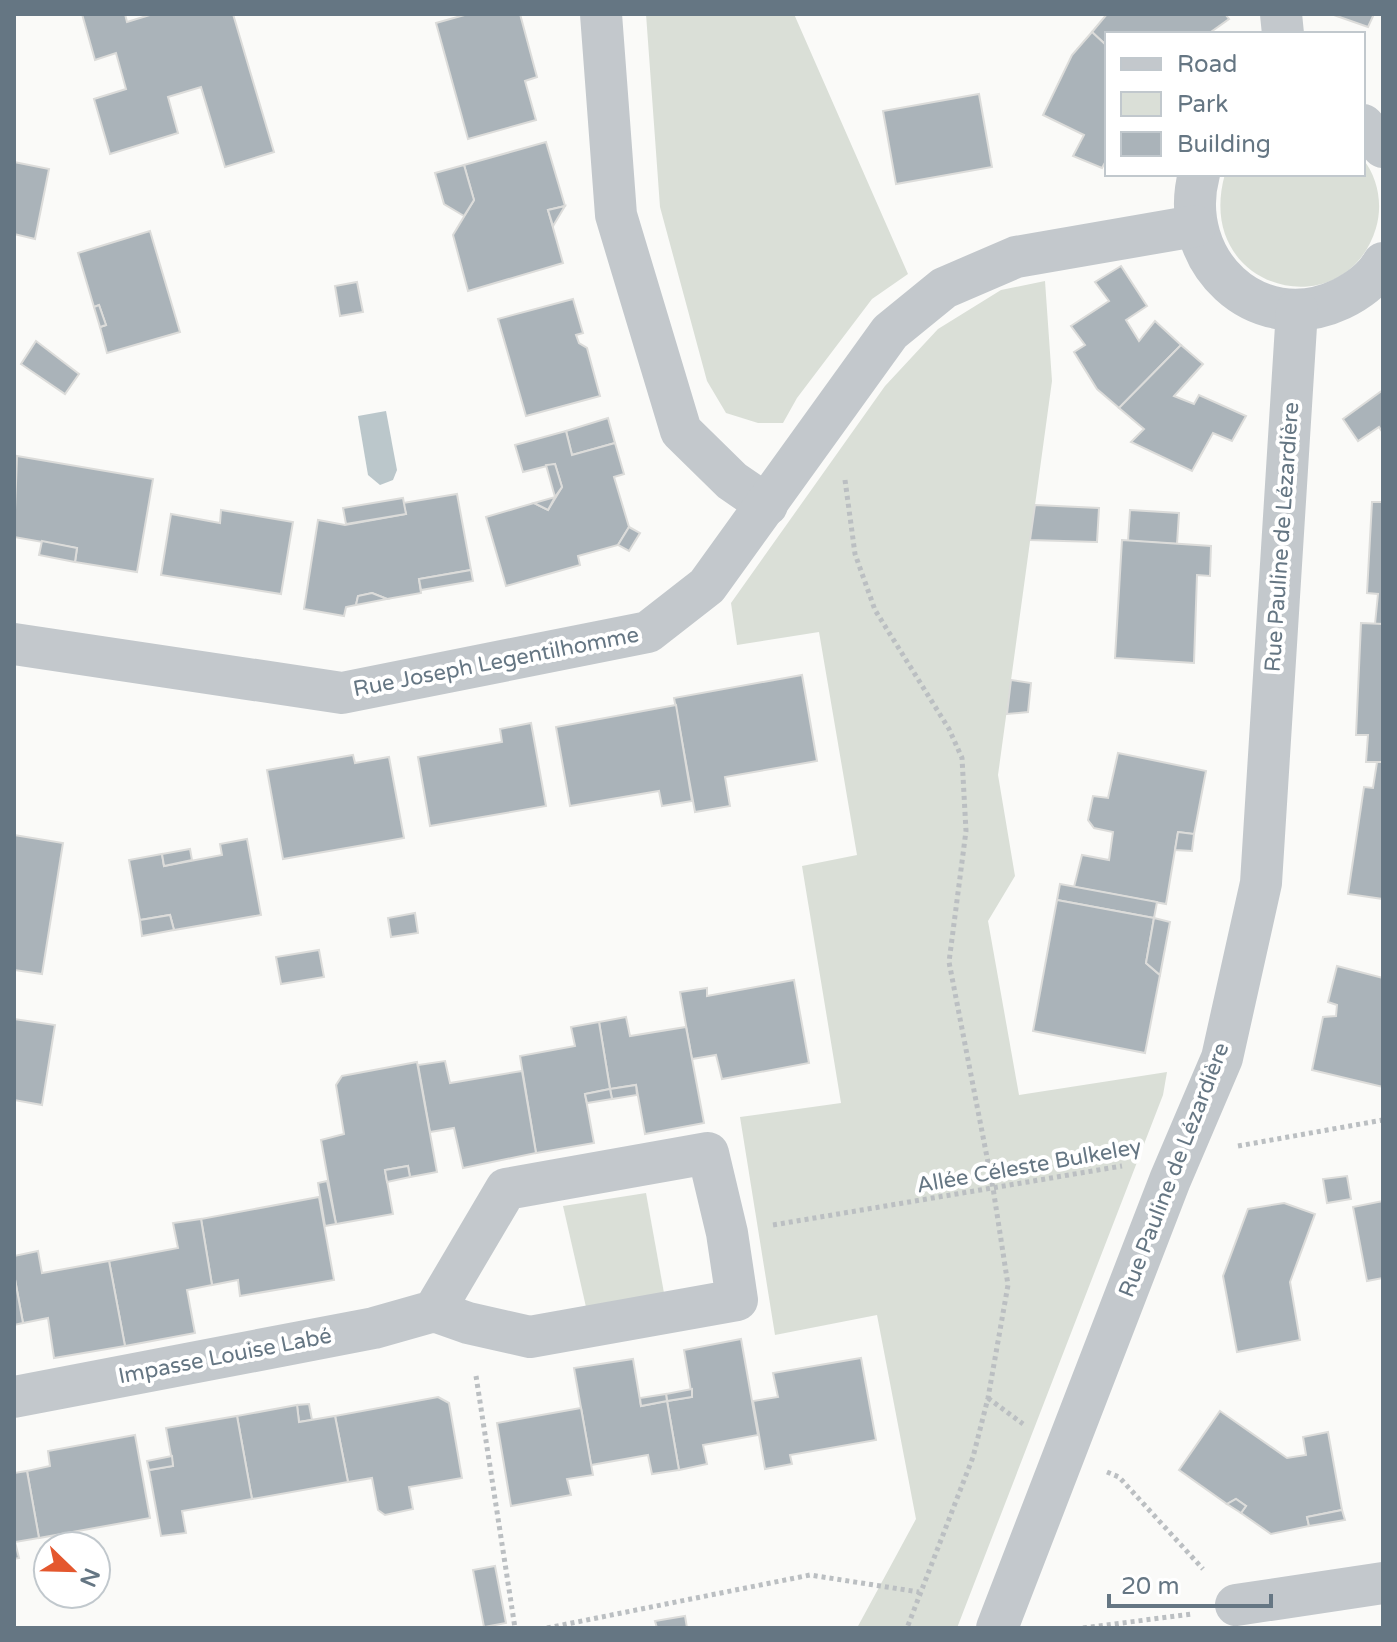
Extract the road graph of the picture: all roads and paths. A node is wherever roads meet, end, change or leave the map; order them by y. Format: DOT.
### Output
graph roads {
  1 [pos="601,14"];
  2 [pos="1365,127"];
  3 [pos="1383,147"];
  4 [pos="1199,176"];
  5 [pos="1195,226"];
  6 [pos="1383,263"];
  7 [pos="1297,310"];
  8 [pos="816,432"];
  9 [pos="767,505"];
  10 [pos="14,644"];
  11 [pos="1383,1120"];
  12 [pos="1180,1157"];
  13 [pos="993,1188"];
  14 [pos="727,1233"];
  15 [pos="451,1317"];
  16 [pos="14,1397"];
  17 [pos="1064,1454"];
  18 [pos="1383,1583"];
  19 [pos="919,1592"];
  20 [pos="1236,1605"];
  21 [pos="515,1628"];
  22 [pos="547,1628"];
  23 [pos="907,1628"];
  24 [pos="997,1628"];
  25 [pos="1083,1628"];
  1 -- 9 [label="street"];
  2 -- 3 [label="street"];
  4 -- 5 [label="street"];
  5 -- 7 [label="street"];
  5 -- 8 [label="street, Rue Joseph Legentilhomme"];
  6 -- 7 [label="street"];
  7 -- 12 [label="street, Rue Pauline de Lézardière"];
  8 -- 9 [label="street, Rue Joseph Legentilhomme"];
  8 -- 13 [label="path"];
  9 -- 10 [label="street, Rue Joseph Legentilhomme"];
  11 -- 12 [label="path, Allée Céleste Bulkeley"];
  12 -- 13 [label="path, Allée Céleste Bulkeley"];
  12 -- 17 [label="street, Rue Pauline de Lézardière"];
  13 -- 14 [label="path, Allée Céleste Bulkeley"];
  13 -- 19 [label="path"];
  14 -- 15 [label="street, Impasse Louise Labé"];
  14 -- 15 [label="street, Impasse Louise Labé"];
  15 -- 16 [label="street, Impasse Louise Labé"];
  15 -- 21 [label="path"];
  17 -- 20 [label="path"];
  17 -- 24 [label="street, Rue Pauline de Lézardière"];
  18 -- 20 [label="street"];
  19 -- 22 [label="path"];
  19 -- 23 [label="path"];
  20 -- 25 [label="path"];
}
